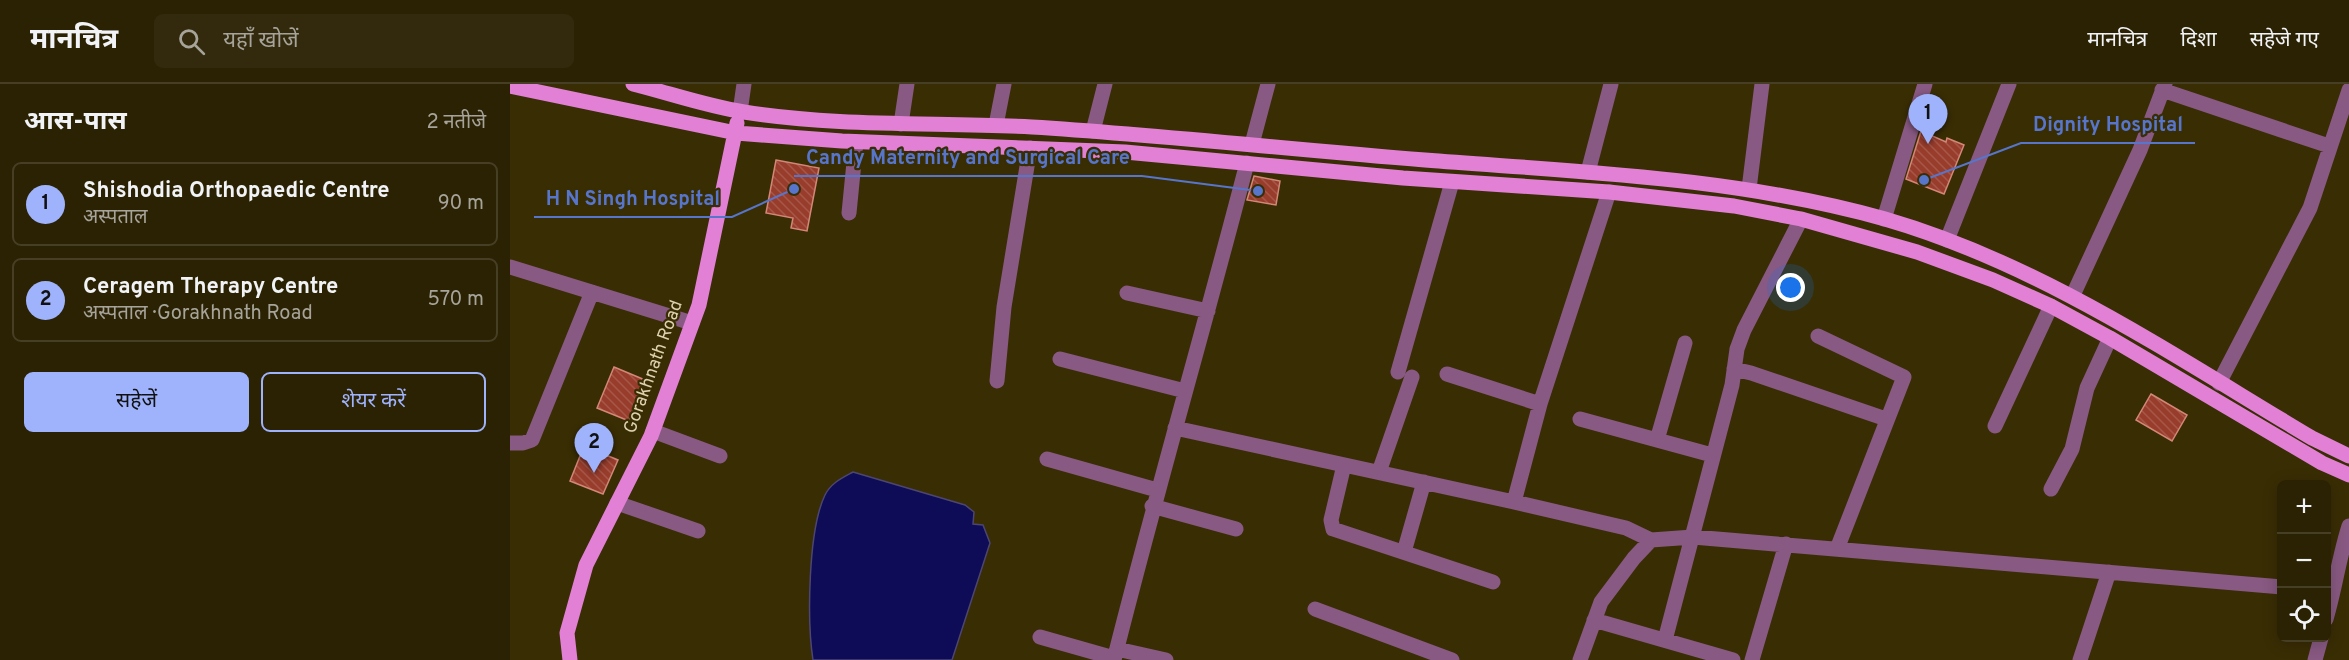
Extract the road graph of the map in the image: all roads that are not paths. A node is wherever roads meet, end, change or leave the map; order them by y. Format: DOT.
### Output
graph roads {
  1 [pos="633,84"];
  2 [pos="744,84"];
  3 [pos="907,84"];
  4 [pos="1004,84"];
  5 [pos="1105,84"];
  6 [pos="1268,84"];
  7 [pos="1611,84"];
  8 [pos="1762,84"];
  9 [pos="1925,84"];
  10 [pos="2009,84"];
  11 [pos="510,86"];
  12 [pos="2164,87"];
  13 [pos="2349,90"];
  14 [pos="740,112"];
  15 [pos="901,124"];
  16 [pos="996,125"];
  17 [pos="1093,131"];
  18 [pos="735,133"];
  19 [pos="856,142"];
  20 [pos="1252,144"];
  21 [pos="2329,146"];
  22 [pos="1030,148"];
  23 [pos="1247,163"];
  24 [pos="1588,172"];
  25 [pos="1452,182"];
  26 [pos="1749,189"];
  27 [pos="1609,192"];
  28 [pos="849,213"];
  29 [pos="1801,219"];
  30 [pos="1884,219"];
  31 [pos="1947,240"];
  32 [pos="510,267"];
  33 [pos="592,292"];
  34 [pos="1127,293"];
  35 [pos="2073,295"];
  36 [pos="2051,306"];
  37 [pos="1208,311"];
  38 [pos="692,323"];
  39 [pos="1818,336"];
  40 [pos="2110,338"];
  41 [pos="1685,343"];
  42 [pos="1060,359"];
  43 [pos="1734,369"];
  44 [pos="1447,374"];
  45 [pos="997,381"];
  46 [pos="2219,383"];
  47 [pos="1185,391"];
  48 [pos="1540,404"];
  49 [pos="1580,419"];
  50 [pos="1886,419"];
  51 [pos="1995,426"];
  52 [pos="1174,428"];
  53 [pos="653,431"];
  54 [pos="1657,440"];
  55 [pos="510,443"];
  56 [pos="1712,455"];
  57 [pos="720,456"];
  58 [pos="2349,456"];
  59 [pos="1047,459"];
  60 [pos="1344,465"];
  61 [pos="1379,472"];
  62 [pos="2349,475"];
  63 [pos="1424,482"];
  64 [pos="2051,489"];
  65 [pos="1157,490"];
  66 [pos="1514,501"];
  67 [pos="617,503"];
  68 [pos="1152,506"];
  69 [pos="2349,526"];
  70 [pos="1236,529"];
  71 [pos="698,531"];
  72 [pos="1693,537"];
  73 [pos="1651,540"];
  74 [pos="1786,544"];
  75 [pos="1837,549"];
  76 [pos="1404,552"];
  77 [pos="2109,572"];
  78 [pos="1493,582"];
  79 [pos="2277,587"];
  80 [pos="2337,592"];
  81 [pos="2331,607"];
  82 [pos="1316,609"];
  83 [pos="1594,620"];
  84 [pos="1040,637"];
  85 [pos="1665,640"];
  86 [pos="2320,642"];
  87 [pos="1115,656"];
  88 [pos="570,660"];
  89 [pos="1166,660"];
  90 [pos="1452,660"];
  91 [pos="1580,660"];
  92 [pos="1733,660"];
  93 [pos="1752,660"];
  94 [pos="2080,660"];
  95 [pos="2315,660"];
  1 -- 14 [label="main road"];
  2 -- 14 [label="street"];
  3 -- 15 [label="street"];
  4 -- 16 [label="street"];
  5 -- 17 [label="street"];
  6 -- 20 [label="street"];
  7 -- 24 [label="street"];
  8 -- 26 [label="street"];
  9 -- 30 [label="street"];
  10 -- 31 [label="street"];
  11 -- 18 [label="main road"];
  12 -- 21 [label="street"];
  12 -- 35 [label="street"];
  13 -- 21 [label="street"];
  14 -- 15 [label="main road"];
  14 -- 18 [label="main road, Gorakhnath Road"];
  15 -- 16 [label="main road"];
  16 -- 17 [label="main road"];
  17 -- 20 [label="main road"];
  18 -- 19 [label="main road"];
  18 -- 38 [label="main road, Gorakhnath Road"];
  19 -- 22 [label="main road"];
  19 -- 28 [label="street"];
  20 -- 24 [label="main road"];
  21 -- 46 [label="street"];
  22 -- 23 [label="main road"];
  22 -- 45 [label="street"];
  23 -- 25 [label="main road"];
  23 -- 37 [label="street"];
  24 -- 26 [label="main road"];
  25 -- 27 [label="main road"];
  25 -- 61 [label="street"];
  26 -- 30 [label="main road"];
  27 -- 29 [label="main road"];
  27 -- 48 [label="street"];
  29 -- 36 [label="main road"];
  29 -- 43 [label="street"];
  30 -- 31 [label="main road"];
  31 -- 35 [label="main road"];
  32 -- 33 [label="street"];
  33 -- 38 [label="street"];
  33 -- 55 [label="street"];
  34 -- 37 [label="street"];
  35 -- 46 [label="main road"];
  36 -- 40 [label="main road"];
  36 -- 51 [label="street"];
  37 -- 47 [label="street"];
  38 -- 53 [label="main road, Gorakhnath Road"];
  39 -- 50 [label="street"];
  40 -- 62 [label="main road"];
  40 -- 64 [label="street"];
  41 -- 54 [label="street"];
  42 -- 47 [label="street"];
  43 -- 50 [label="street"];
  43 -- 56 [label="street"];
  44 -- 48 [label="street"];
  46 -- 58 [label="main road"];
  47 -- 52 [label="street"];
  48 -- 66 [label="street"];
  49 -- 54 [label="street"];
  50 -- 75 [label="street"];
  52 -- 60 [label="street"];
  52 -- 65 [label="street"];
  53 -- 57 [label="street"];
  53 -- 67 [label="main road, Gorakhnath Road"];
  54 -- 56 [label="street"];
  56 -- 72 [label="street"];
  59 -- 65 [label="street"];
  60 -- 61 [label="street"];
  60 -- 76 [label="street"];
  61 -- 63 [label="street"];
  63 -- 66 [label="street"];
  63 -- 76 [label="street"];
  65 -- 68 [label="street"];
  66 -- 73 [label="street"];
  67 -- 71 [label="street"];
  67 -- 88 [label="main road, Gorakhnath Road"];
  68 -- 70 [label="street"];
  68 -- 87 [label="street"];
  69 -- 80 [label="street"];
  72 -- 73 [label="street"];
  72 -- 74 [label="street"];
  72 -- 85 [label="street"];
  73 -- 83 [label="street"];
  74 -- 75 [label="street"];
  74 -- 93 [label="street"];
  75 -- 77 [label="street"];
  76 -- 78 [label="street"];
  77 -- 79 [label="street"];
  77 -- 94 [label="street"];
  80 -- 81 [label="street"];
  82 -- 90 [label="street"];
  83 -- 85 [label="street"];
  83 -- 91 [label="street"];
  84 -- 87 [label="street"];
  85 -- 92 [label="street"];
  86 -- 95 [label="street"];
  87 -- 89 [label="street"];
}
